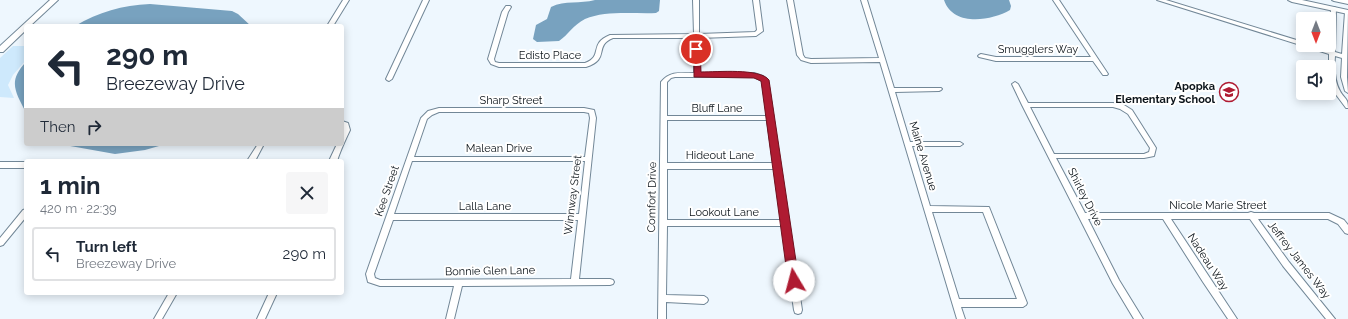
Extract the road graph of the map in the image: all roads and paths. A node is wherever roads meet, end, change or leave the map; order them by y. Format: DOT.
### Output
graph roads {
  1 [pos="54,0"];
  2 [pos="346,0"];
  3 [pos="426,0"];
  4 [pos="696,0"];
  5 [pos="756,0"];
  6 [pos="790,0"];
  7 [pos="864,0"];
  8 [pos="1056,0"];
  9 [pos="1160,0"];
  10 [pos="1292,0"];
  11 [pos="1335,0"];
  12 [pos="1348,2"];
  13 [pos="1348,6"];
  14 [pos="508,7"];
  15 [pos="1334,9"];
  16 [pos="1348,12"];
  17 [pos="28,24"];
  18 [pos="331,24"];
  19 [pos="24,28"];
  20 [pos="696,36"];
  21 [pos="1296,42"];
  22 [pos="0,50"];
  23 [pos="1328,52"];
  24 [pos="1331,53"];
  25 [pos="980,56"];
  26 [pos="1347,58"];
  27 [pos="1096,59"];
  28 [pos="882,60"];
  29 [pos="1105,74"];
  30 [pos="697,75"];
  31 [pos="389,79"];
  32 [pos="1015,84"];
  33 [pos="939,89"];
  34 [pos="891,90"];
  35 [pos="1348,91"];
  36 [pos="1025,105"];
  37 [pos="1348,106"];
  38 [pos="430,112"];
  39 [pos="592,112"];
  40 [pos="664,118"];
  41 [pos="770,118"];
  42 [pos="344,124"];
  43 [pos="344,136"];
  44 [pos="908,144"];
  45 [pos="960,144"];
  46 [pos="260,146"];
  47 [pos="339,146"];
  48 [pos="1052,156"];
  49 [pos="252,159"];
  50 [pos="334,159"];
  51 [pos="409,159"];
  52 [pos="588,159"];
  53 [pos="0,165"];
  54 [pos="24,165"];
  55 [pos="663,166"];
  56 [pos="777,166"];
  57 [pos="928,209"];
  58 [pos="24,214"];
  59 [pos="1251,215"];
  60 [pos="581,216"];
  61 [pos="1082,216"];
  62 [pos="1165,216"];
  63 [pos="389,218"];
  64 [pos="663,223"];
  65 [pos="785,223"];
  66 [pos="1348,231"];
  67 [pos="0,243"];
  68 [pos="371,280"];
  69 [pos="574,281"];
  70 [pos="610,282"];
  71 [pos="459,283"];
  72 [pos="172,295"];
  73 [pos="272,295"];
  74 [pos="662,298"];
  75 [pos="704,300"];
  76 [pos="956,303"];
  77 [pos="798,310"];
  78 [pos="158,319"];
  79 [pos="261,319"];
  80 [pos="450,319"];
  81 [pos="662,319"];
  82 [pos="962,319"];
  83 [pos="1138,319"];
  84 [pos="1233,319"];
  85 [pos="1331,319"];
  1 -- 17 [label="main road"];
  2 -- 18 [label="street"];
  3 -- 31 [label="street"];
  4 -- 20 [label="street"];
  5 -- 20 [label="street"];
  6 -- 28 [label="street"];
  7 -- 28 [label="street, Maine Avenue"];
  8 -- 27 [label="street, Smugglers Way"];
  9 -- 21 [label="street"];
  10 -- 15 [label="main road"];
  11 -- 12 [label="main road"];
  11 -- 15 [label="main road"];
  13 -- 16 [label="main road"];
  14 -- 20 [label="street, Edisto Place"];
  15 -- 16 [label="main road"];
  15 -- 24 [label="street"];
  16 -- 26 [label="street"];
  19 -- 22 [label="main road"];
  20 -- 30 [label="street"];
  23 -- 24 [label="street"];
  24 -- 26 [label="street"];
  24 -- 37 [label="street"];
  25 -- 27 [label="street, Smugglers Way"];
  26 -- 35 [label="street"];
  27 -- 29 [label="street, Smugglers Way"];
  28 -- 34 [label="street, Maine Avenue"];
  30 -- 40 [label="street, Comfort Drive"];
  30 -- 41 [label="street"];
  32 -- 36 [label="street, Shirley Drive"];
  33 -- 34 [label="street"];
  34 -- 44 [label="street, Maine Avenue"];
  36 -- 48 [label="street, Shirley Drive"];
  36 -- 48 [label="street"];
  38 -- 39 [label="street, Sharp Street"];
  38 -- 51 [label="street, Kee Street"];
  39 -- 52 [label="street, Winnway Street"];
  40 -- 41 [label="street, Bluff Lane"];
  40 -- 55 [label="street, Comfort Drive"];
  41 -- 56 [label="street"];
  42 -- 43 [label="street"];
  44 -- 45 [label="street"];
  44 -- 57 [label="street, Maine Avenue"];
  46 -- 49 [label="street"];
  47 -- 50 [label="street"];
  48 -- 61 [label="street, Shirley Drive"];
  51 -- 52 [label="street, Malean Drive"];
  51 -- 63 [label="street, Kee Street"];
  52 -- 60 [label="street, Winnway Street"];
  53 -- 54 [label="street"];
  55 -- 56 [label="street, Hideout Lane"];
  55 -- 64 [label="street, Comfort Drive"];
  56 -- 65 [label="street"];
  57 -- 76 [label="street, Maine Avenue"];
  57 -- 76 [label="street"];
  58 -- 67 [label="street"];
  59 -- 62 [label="street, Nicole Marie Street"];
  59 -- 66 [label="street, Nicole Marie Street"];
  59 -- 85 [label="street, Jeffrey James Way"];
  60 -- 63 [label="street, Lalla Lane"];
  60 -- 69 [label="street, Winnway Street"];
  61 -- 62 [label="street, Nicole Marie Street"];
  61 -- 83 [label="street, Shirley Drive"];
  62 -- 84 [label="street, Nadeau Way"];
  63 -- 68 [label="street, Kee Street"];
  64 -- 65 [label="street, Lookout Lane"];
  64 -- 74 [label="street, Comfort Drive"];
  65 -- 77 [label="street"];
  68 -- 71 [label="street, Bonnie Glen Lane"];
  69 -- 70 [label="street, Bonnie Glen Lane"];
  69 -- 71 [label="street, Bonnie Glen Lane"];
  71 -- 80 [label="street"];
  72 -- 78 [label="street"];
  73 -- 79 [label="street"];
  74 -- 75 [label="street"];
  74 -- 81 [label="street, Comfort Drive"];
  76 -- 82 [label="street, Maine Avenue"];
}
